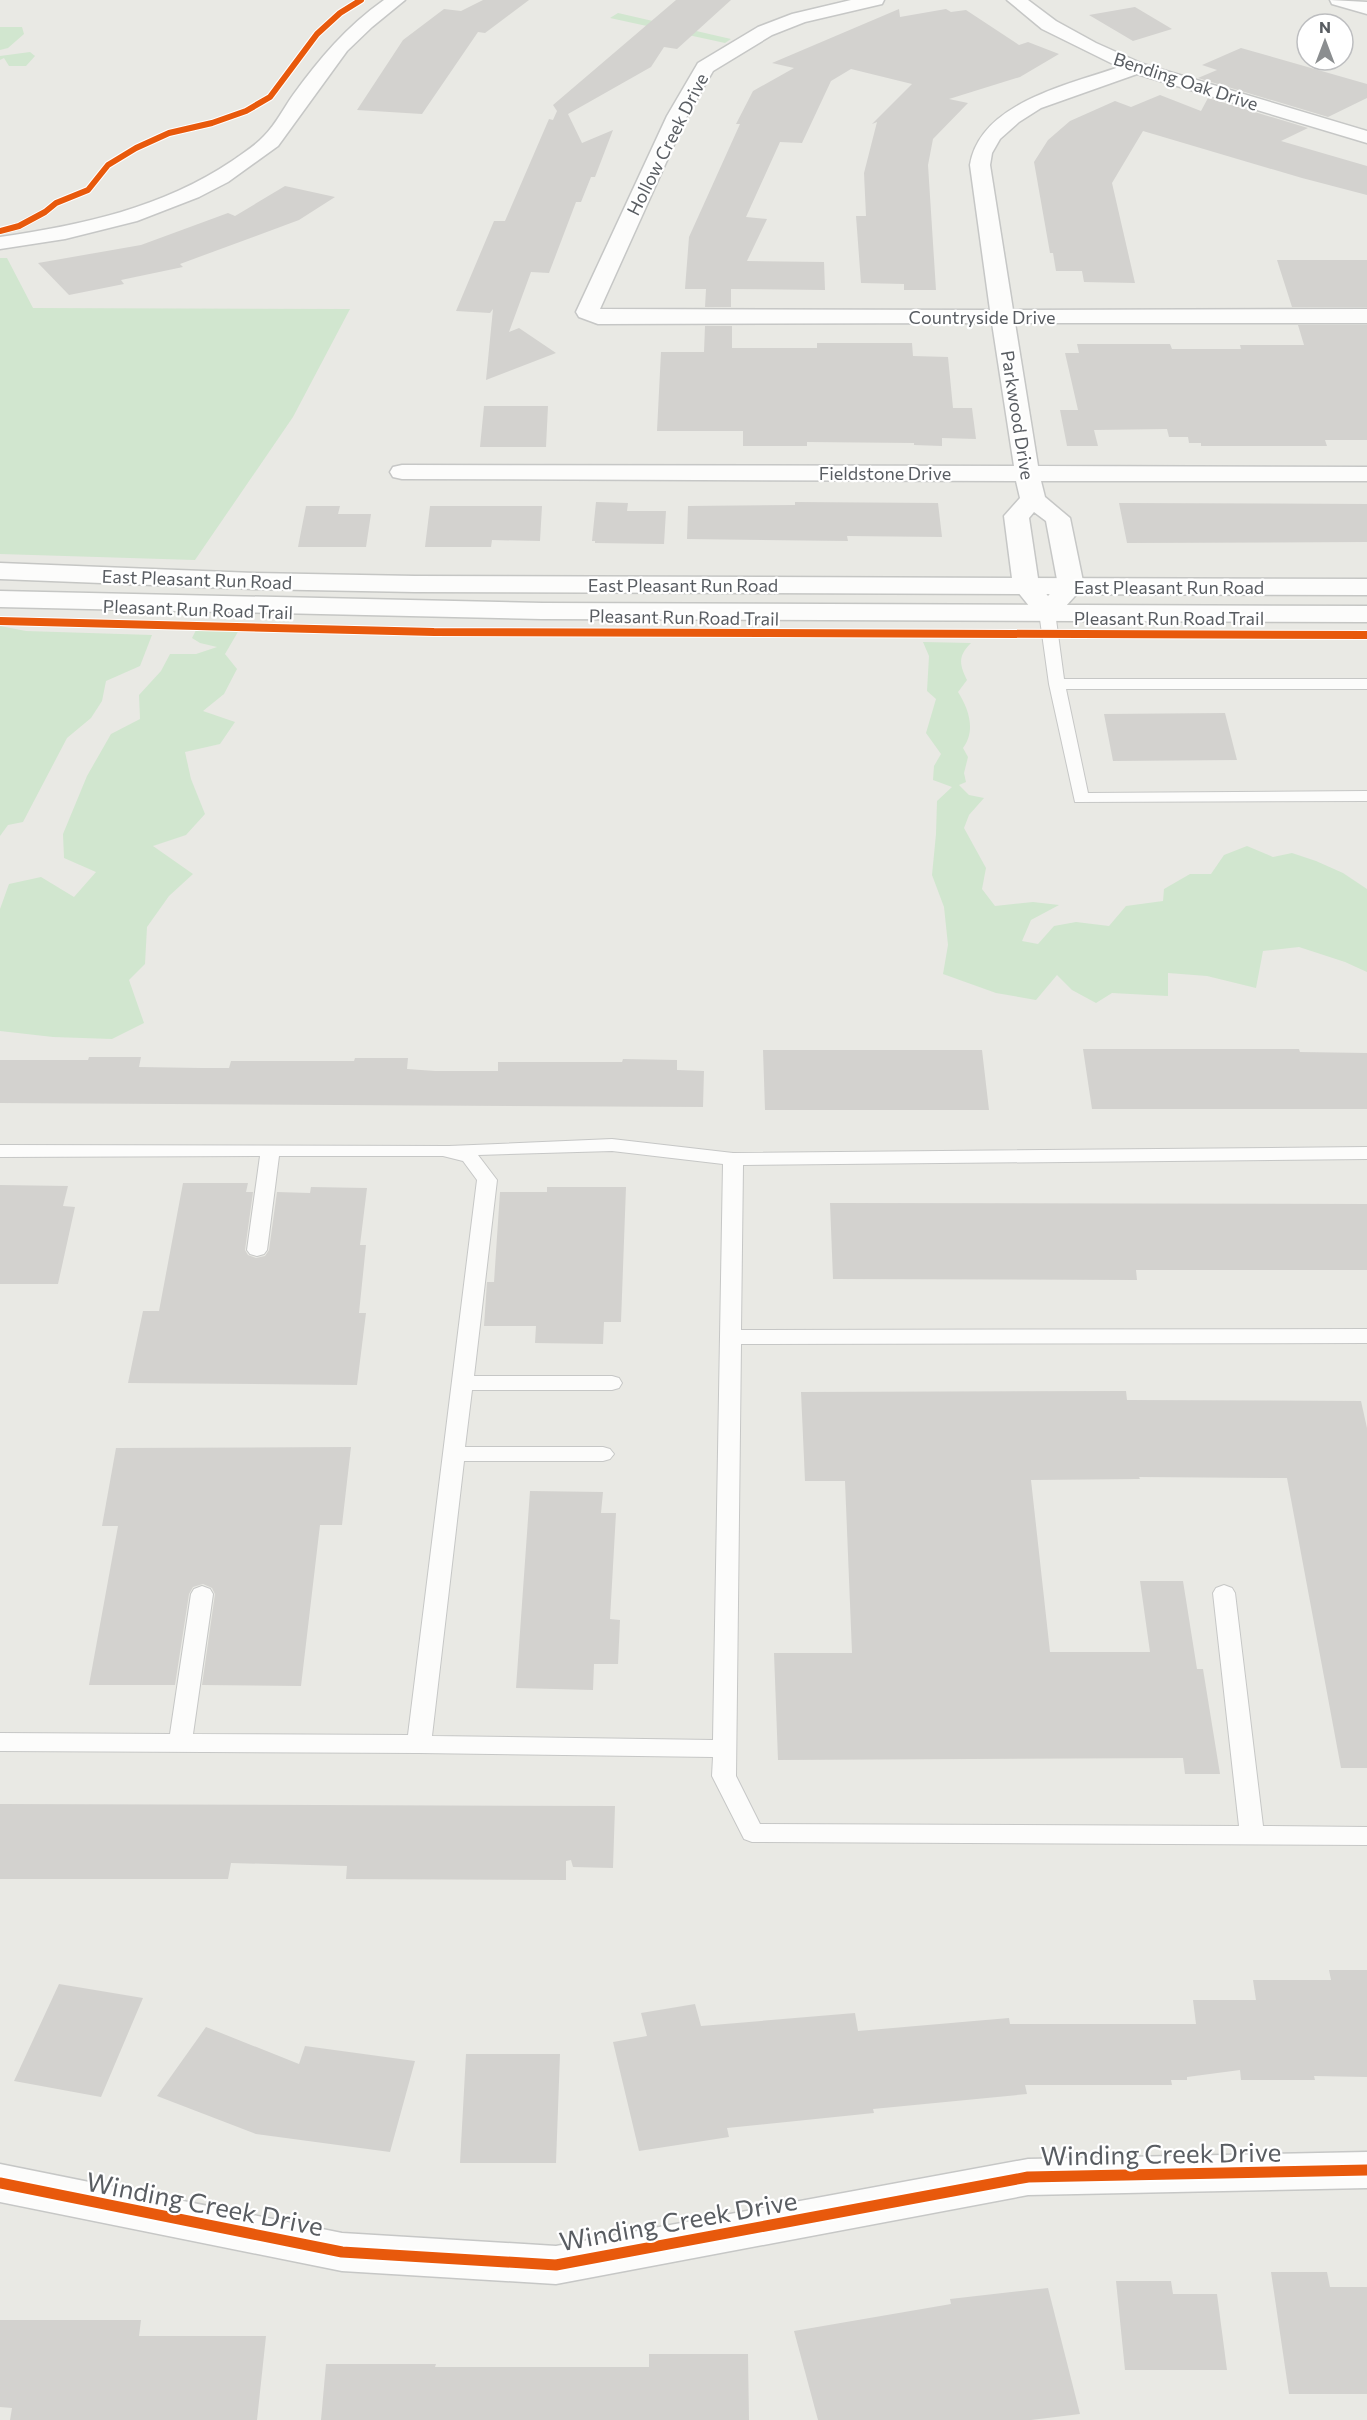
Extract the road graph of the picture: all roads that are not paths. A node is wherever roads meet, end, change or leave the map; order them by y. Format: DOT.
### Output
graph roads {
  1 [pos="396,0"];
  2 [pos="874,0"];
  3 [pos="1016,0"];
  4 [pos="1339,0"];
  5 [pos="1367,8"];
  6 [pos="1136,68"];
  7 [pos="1367,137"];
  8 [pos="0,243"];
  9 [pos="598,316"];
  10 [pos="1367,316"];
  11 [pos="1002,317"];
  12 [pos="402,472"];
  13 [pos="1027,474"];
  14 [pos="1367,474"];
  15 [pos="1034,500"];
  16 [pos="0,571"];
  17 [pos="1026,586"];
  18 [pos="1071,586"];
  19 [pos="1367,587"];
  20 [pos="0,600"];
  21 [pos="1047,612"];
  22 [pos="1367,614"];
  23 [pos="1057,684"];
  24 [pos="1367,684"];
  25 [pos="1367,796"];
  26 [pos="444,1150"];
  27 [pos="270,1151"];
  28 [pos="0,1152"];
  29 [pos="1367,1153"];
  30 [pos="733,1159"];
  31 [pos="257,1251"];
  32 [pos="1367,1336"];
  33 [pos="730,1337"];
  34 [pos="463,1383"];
  35 [pos="612,1383"];
  36 [pos="454,1454"];
  37 [pos="603,1454"];
  38 [pos="1224,1593"];
  39 [pos="202,1594"];
  40 [pos="0,1742"];
  41 [pos="180,1742"];
  42 [pos="419,1744"];
  43 [pos="724,1749"];
  44 [pos="1252,1836"];
  45 [pos="1367,1836"];
  46 [pos="1367,2170"];
  47 [pos="0,2183"];
  1 -- 8 [label="street"];
  2 -- 9 [label="street, Hollow Creek Drive"];
  3 -- 6 [label="street, Bending Oak Drive"];
  4 -- 5 [label="street"];
  6 -- 7 [label="street, Bending Oak Drive"];
  6 -- 11 [label="street, Parkwood Drive"];
  9 -- 11 [label="street, Countryside Drive"];
  10 -- 11 [label="street, Countryside Drive"];
  11 -- 13 [label="street, Parkwood Drive"];
  12 -- 13 [label="street, Fieldstone Drive"];
  13 -- 14 [label="street, Fieldstone Drive"];
  13 -- 15 [label="street, Parkwood Drive"];
  15 -- 17 [label="street, Parkwood Drive"];
  15 -- 18 [label="street, Parkwood Drive"];
  16 -- 17 [label="street, East Pleasant Run Road"];
  17 -- 18 [label="street, East Pleasant Run Road"];
  17 -- 21 [label="street"];
  18 -- 19 [label="street, East Pleasant Run Road"];
  18 -- 21 [label="street"];
  20 -- 21 [label="street, East Pleasant Run Road"];
  21 -- 22 [label="street, East Pleasant Run Road"];
  21 -- 23 [label="lane"];
  23 -- 24 [label="lane"];
  23 -- 25 [label="lane"];
  26 -- 27 [label="lane"];
  26 -- 30 [label="lane"];
  26 -- 34 [label="lane"];
  27 -- 28 [label="lane"];
  27 -- 31 [label="lane"];
  29 -- 30 [label="lane"];
  30 -- 33 [label="lane"];
  32 -- 33 [label="lane"];
  33 -- 43 [label="lane"];
  34 -- 35 [label="lane"];
  34 -- 36 [label="lane"];
  36 -- 37 [label="lane"];
  36 -- 42 [label="lane"];
  38 -- 44 [label="lane"];
  39 -- 41 [label="lane"];
  40 -- 41 [label="lane"];
  41 -- 42 [label="lane"];
  42 -- 43 [label="lane"];
  43 -- 44 [label="lane"];
  44 -- 45 [label="lane"];
  46 -- 47 [label="street, Winding Creek Drive"];
}
